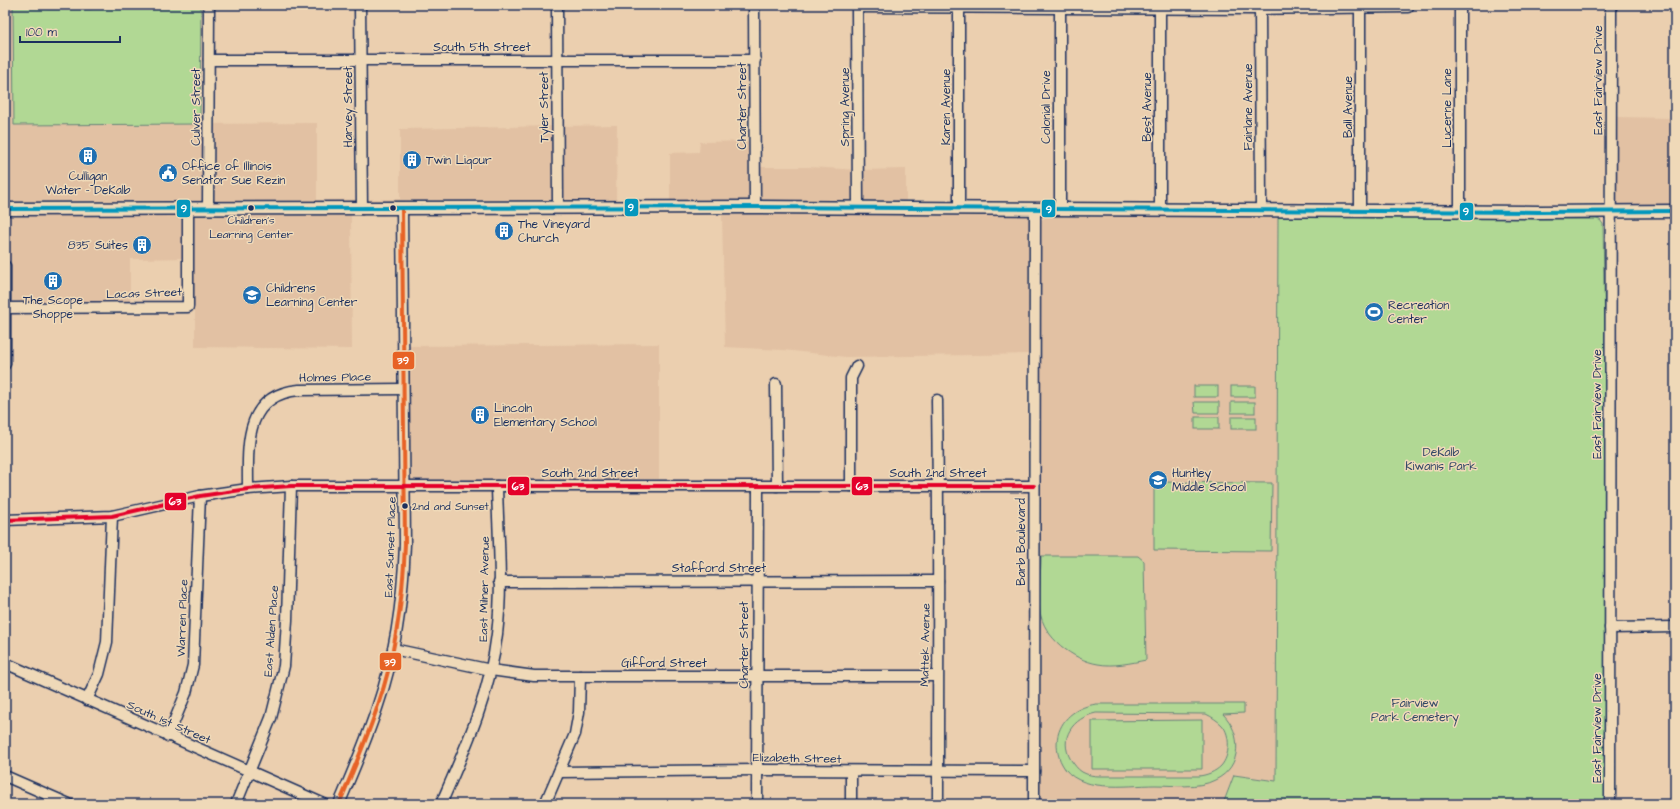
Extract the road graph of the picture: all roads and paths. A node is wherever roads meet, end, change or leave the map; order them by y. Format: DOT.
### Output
graph roads {
  1 [pos="209,5"];
  2 [pos="360,5"];
  3 [pos="557,5"];
  4 [pos="754,5"];
  5 [pos="1460,5"];
  6 [pos="1611,5"];
  7 [pos="857,6"];
  8 [pos="959,6"];
  9 [pos="1360,6"];
  10 [pos="1060,7"];
  11 [pos="1160,7"];
  12 [pos="1260,7"];
  13 [pos="1408,7"];
  14 [pos="209,60"];
  15 [pos="557,60"];
  16 [pos="755,60"];
  17 [pos="361,61"];
  18 [pos="755,207"];
  19 [pos="188,208"];
  20 [pos="208,208"];
  21 [pos="558,208"];
  22 [pos="858,208"];
  23 [pos="959,208"];
  24 [pos="5,209"];
  25 [pos="362,209"];
  26 [pos="402,209"];
  27 [pos="1035,209"];
  28 [pos="1060,209"];
  29 [pos="1160,210"];
  30 [pos="1261,210"];
  31 [pos="1360,210"];
  32 [pos="1460,211"];
  33 [pos="1610,211"];
  34 [pos="1675,211"];
  35 [pos="5,266"];
  36 [pos="6,308"];
  37 [pos="5,364"];
  38 [pos="857,366"];
  39 [pos="776,384"];
  40 [pos="403,389"];
  41 [pos="937,400"];
  42 [pos="291,486"];
  43 [pos="404,486"];
  44 [pos="497,486"];
  45 [pos="758,486"];
  46 [pos="777,486"];
  47 [pos="851,486"];
  48 [pos="939,486"];
  49 [pos="1034,486"];
  50 [pos="248,489"];
  51 [pos="200,496"];
  52 [pos="112,516"];
  53 [pos="5,520"];
  54 [pos="757,581"];
  55 [pos="938,581"];
  56 [pos="499,582"];
  57 [pos="1675,627"];
  58 [pos="1610,628"];
  59 [pos="393,649"];
  60 [pos="5,663"];
  61 [pos="490,670"];
  62 [pos="757,675"];
  63 [pos="580,676"];
  64 [pos="937,676"];
  65 [pos="87,700"];
  66 [pos="168,736"];
  67 [pos="757,770"];
  68 [pos="938,771"];
  69 [pos="1034,771"];
  70 [pos="250,772"];
  71 [pos="559,772"];
  72 [pos="851,772"];
  73 [pos="5,776"];
  74 [pos="69,804"];
  75 [pos="236,804"];
  76 [pos="324,804"];
  77 [pos="339,804"];
  78 [pos="441,804"];
  79 [pos="545,804"];
  80 [pos="757,804"];
  81 [pos="851,804"];
  82 [pos="938,804"];
  83 [pos="1034,804"];
  84 [pos="1610,804"];
  1 -- 14 [label="street, Culver Street"];
  2 -- 17 [label="street, Harvey Street"];
  3 -- 15 [label="street, Tyler Street"];
  4 -- 16 [label="street, Charter Street"];
  5 -- 32 [label="street, Lucerne Lane"];
  6 -- 33 [label="street, East Fairview Drive"];
  7 -- 8 [label="street"];
  7 -- 22 [label="street, Spring Avenue"];
  8 -- 10 [label="street"];
  8 -- 23 [label="street, Karen Avenue"];
  9 -- 12 [label="street"];
  9 -- 13 [label="street"];
  9 -- 31 [label="street, Ball Avenue"];
  10 -- 11 [label="street"];
  10 -- 28 [label="street, Colonial Drive"];
  11 -- 12 [label="street"];
  11 -- 29 [label="street, Best Avenue"];
  12 -- 30 [label="street, Fairlane Avenue"];
  14 -- 17 [label="street, South 5th Street"];
  14 -- 20 [label="street, Culver Street"];
  15 -- 16 [label="street, South 5th Street"];
  15 -- 17 [label="street, South 5th Street"];
  15 -- 21 [label="street, Tyler Street"];
  16 -- 18 [label="street, Charter Street"];
  17 -- 25 [label="street, Harvey Street"];
  18 -- 21 [label="main road"];
  18 -- 22 [label="main road"];
  19 -- 20 [label="main road"];
  19 -- 24 [label="main road"];
  19 -- 36 [label="street, Lacas Street"];
  20 -- 25 [label="main road"];
  21 -- 26 [label="main road"];
  22 -- 23 [label="main road"];
  23 -- 27 [label="main road"];
  25 -- 26 [label="main road"];
  26 -- 40 [label="street, East Sunset Place"];
  27 -- 28 [label="main road"];
  27 -- 49 [label="street, Barb Boulevard"];
  28 -- 29 [label="main road"];
  29 -- 30 [label="main road"];
  30 -- 31 [label="main road"];
  31 -- 32 [label="main road"];
  32 -- 33 [label="main road"];
  33 -- 34 [label="main road"];
  33 -- 58 [label="street, East Fairview Drive"];
  35 -- 36 [label="street"];
  36 -- 37 [label="street"];
  38 -- 47 [label="street"];
  39 -- 46 [label="street"];
  40 -- 43 [label="street, East Sunset Place"];
  40 -- 50 [label="street, Holmes Place"];
  41 -- 48 [label="street, Mattek Avenue"];
  42 -- 43 [label="street, South 2nd Street"];
  42 -- 50 [label="street, South 2nd Street"];
  42 -- 70 [label="street, East Alden Place"];
  43 -- 44 [label="street, South 2nd Street"];
  43 -- 59 [label="street, East Sunset Place"];
  44 -- 45 [label="street, South 2nd Street"];
  44 -- 56 [label="street, East Milner Avenue"];
  45 -- 46 [label="street, South 2nd Street"];
  45 -- 54 [label="street, Charter Street"];
  46 -- 47 [label="street, South 2nd Street"];
  47 -- 48 [label="street, South 2nd Street"];
  48 -- 49 [label="street, South 2nd Street"];
  48 -- 55 [label="street, Mattek Avenue"];
  49 -- 69 [label="street, Barb Boulevard"];
  50 -- 51 [label="street, South 2nd Street"];
  51 -- 52 [label="street, South 2nd Street"];
  51 -- 66 [label="street, Warren Place"];
  52 -- 53 [label="street, South 2nd Street"];
  52 -- 65 [label="street"];
  54 -- 55 [label="street, Stafford Street"];
  54 -- 56 [label="street, Stafford Street"];
  54 -- 62 [label="street, Charter Street"];
  55 -- 64 [label="street, Mattek Avenue"];
  56 -- 61 [label="street, East Milner Avenue"];
  57 -- 58 [label="street"];
  58 -- 84 [label="street, East Fairview Drive"];
  59 -- 61 [label="street, Gifford Street"];
  59 -- 77 [label="street, East Sunset Place"];
  60 -- 65 [label="street, South 1st Street"];
  61 -- 63 [label="street, Gifford Street"];
  61 -- 78 [label="street, East Milner Avenue"];
  62 -- 63 [label="street, Gifford Street"];
  62 -- 64 [label="street, Gifford Street"];
  62 -- 67 [label="street, Charter Street"];
  63 -- 71 [label="street"];
  64 -- 68 [label="street, Mattek Avenue"];
  65 -- 66 [label="street, South 1st Street"];
  66 -- 70 [label="street, South 1st Street"];
  67 -- 71 [label="street, Elizabeth Street"];
  67 -- 72 [label="street, Elizabeth Street"];
  67 -- 80 [label="street, Charter Street"];
  68 -- 69 [label="street, Elizabeth Street"];
  68 -- 72 [label="street, Elizabeth Street"];
  68 -- 82 [label="street, Mattek Avenue"];
  69 -- 83 [label="street, Barb Boulevard"];
  70 -- 75 [label="street, East Alden Place"];
  70 -- 76 [label="street, South 1st Street"];
  71 -- 79 [label="street"];
  72 -- 81 [label="street"];
  73 -- 74 [label="street"];
}
